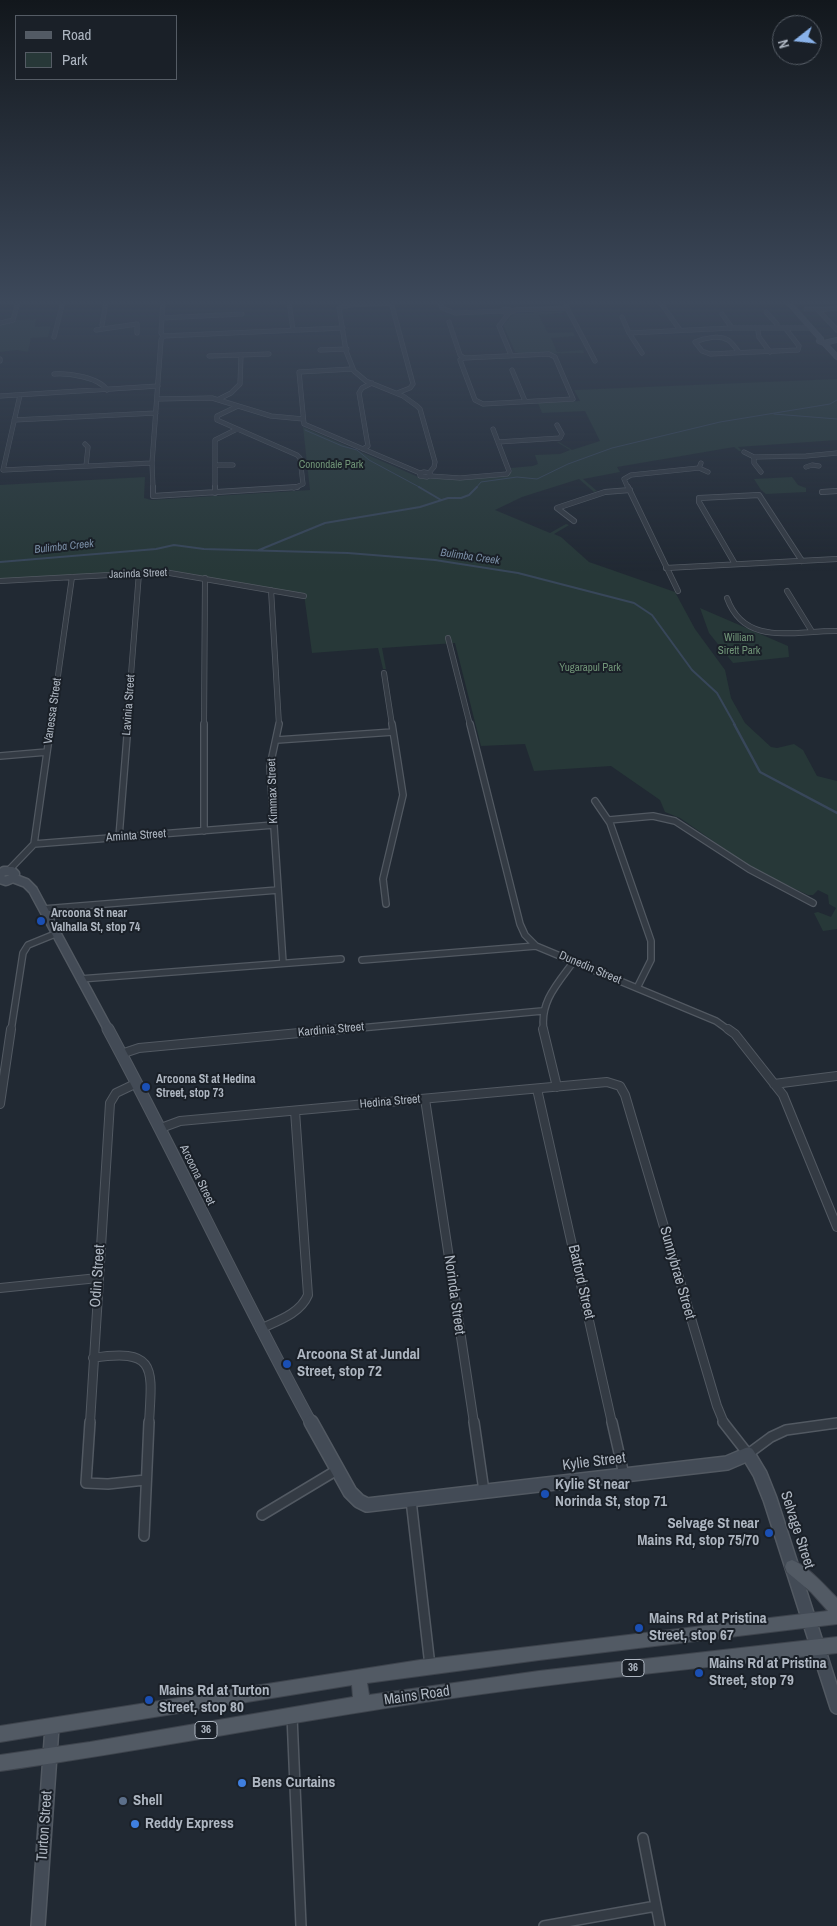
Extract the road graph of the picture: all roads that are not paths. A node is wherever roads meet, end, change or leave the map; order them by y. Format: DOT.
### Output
graph roads {
  1 [pos="74,392"];
  2 [pos="158,392"];
  3 [pos="232,392"];
  4 [pos="301,392"];
  5 [pos="360,392"];
  6 [pos="395,392"];
  7 [pos="471,392"];
  8 [pos="522,392"];
  9 [pos="571,392"];
  10 [pos="398,393"];
  11 [pos="20,395"];
  12 [pos="0,396"];
  13 [pos="157,399"];
  14 [pos="218,399"];
  15 [pos="526,401"];
  16 [pos="238,406"];
  17 [pos="156,413"];
  18 [pos="303,419"];
  19 [pos="14,420"];
  20 [pos="557,425"];
  21 [pos="237,429"];
  22 [pos="493,429"];
  23 [pos="498,442"];
  24 [pos="85,444"];
  25 [pos="363,449"];
  26 [pos="744,452"];
  27 [pos="837,452"];
  28 [pos="806,456"];
  29 [pos="754,458"];
  30 [pos="152,463"];
  31 [pos="701,463"];
  32 [pos="233,464"];
  33 [pos="215,465"];
  34 [pos="812,465"];
  35 [pos="86,466"];
  36 [pos="819,466"];
  37 [pos="806,467"];
  38 [pos="699,468"];
  39 [pos="708,472"];
  40 [pos="761,472"];
  41 [pos="429,474"];
  42 [pos="630,490"];
  43 [pos="837,491"];
  44 [pos="822,492"];
  45 [pos="215,493"];
  46 [pos="574,521"];
  47 [pos="837,559"];
  48 [pos="802,560"];
  49 [pos="735,564"];
  50 [pos="666,568"];
  51 [pos="139,573"];
  52 [pos="72,577"];
  53 [pos="204,578"];
  54 [pos="0,581"];
  55 [pos="271,590"];
  56 [pos="678,591"];
  57 [pos="787,591"];
  58 [pos="304,596"];
  59 [pos="726,598"];
  60 [pos="811,630"];
  61 [pos="837,631"];
  62 [pos="448,638"];
  63 [pos="384,673"];
  64 [pos="393,732"];
  65 [pos="277,740"];
  66 [pos="47,752"];
  67 [pos="0,756"];
  68 [pos="594,801"];
  69 [pos="609,820"];
  70 [pos="274,825"];
  71 [pos="204,831"];
  72 [pos="119,837"];
  73 [pos="34,844"];
  74 [pos="0,874"];
  75 [pos="11,874"];
  76 [pos="0,879"];
  77 [pos="278,890"];
  78 [pos="813,903"];
  79 [pos="386,904"];
  80 [pos="43,910"];
  81 [pos="55,934"];
  82 [pos="536,946"];
  83 [pos="341,960"];
  84 [pos="362,960"];
  85 [pos="574,962"];
  86 [pos="283,963"];
  87 [pos="80,979"];
  88 [pos="637,988"];
  89 [pos="542,1011"];
  90 [pos="121,1054"];
  91 [pos="837,1076"];
  92 [pos="136,1084"];
  93 [pos="774,1084"];
  94 [pos="620,1086"];
  95 [pos="557,1087"];
  96 [pos="537,1089"];
  97 [pos="425,1099"];
  98 [pos="0,1104"];
  99 [pos="296,1111"];
  100 [pos="161,1128"];
  101 [pos="837,1227"];
  102 [pos="98,1278"];
  103 [pos="0,1288"];
  104 [pos="260,1329"];
  105 [pos="93,1358"];
  106 [pos="837,1423"];
  107 [pos="748,1454"];
  108 [pos="337,1470"];
  109 [pos="624,1475"];
  110 [pos="145,1480"];
  111 [pos="484,1491"];
  112 [pos="350,1492"];
  113 [pos="411,1500"];
  114 [pos="262,1515"];
  115 [pos="144,1536"];
  116 [pos="792,1567"];
  117 [pos="837,1609"];
  118 [pos="837,1617"];
  119 [pos="809,1620"];
  120 [pos="837,1645"];
  121 [pos="818,1647"];
  122 [pos="430,1666"];
  123 [pos="359,1676"];
  124 [pos="362,1704"];
  125 [pos="837,1708"];
  126 [pos="292,1715"];
  127 [pos="52,1727"];
  128 [pos="0,1734"];
  129 [pos="50,1756"];
  130 [pos="0,1763"];
  131 [pos="643,1838"];
  132 [pos="656,1906"];
  133 [pos="38,1926"];
  134 [pos="300,1926"];
  135 [pos="544,1926"];
  136 [pos="660,1926"];
  1 -- 11 [label="street"];
  2 -- 13 [label="street"];
  3 -- 14 [label="street"];
  4 -- 18 [label="street"];
  5 -- 25 [label="street"];
  6 -- 10 [label="street"];
  7 -- 15 [label="street"];
  8 -- 15 [label="street"];
  9 -- 15 [label="street"];
  10 -- 41 [label="street"];
  11 -- 12 [label="street"];
  11 -- 19 [label="street"];
  13 -- 14 [label="street"];
  13 -- 17 [label="street"];
  14 -- 16 [label="street"];
  16 -- 18 [label="street"];
  16 -- 21 [label="street"];
  17 -- 19 [label="street"];
  17 -- 30 [label="street"];
  18 -- 25 [label="street"];
  19 -- 35 [label="street"];
  20 -- 23 [label="street"];
  21 -- 33 [label="street"];
  21 -- 45 [label="street"];
  22 -- 23 [label="street"];
  23 -- 41 [label="street"];
  24 -- 35 [label="street"];
  25 -- 41 [label="street"];
  26 -- 29 [label="street"];
  27 -- 28 [label="street"];
  28 -- 29 [label="street"];
  28 -- 34 [label="street"];
  29 -- 40 [label="street"];
  30 -- 35 [label="street"];
  30 -- 45 [label="street"];
  31 -- 38 [label="street"];
  32 -- 33 [label="street"];
  33 -- 45 [label="street"];
  34 -- 36 [label="street"];
  34 -- 37 [label="street"];
  38 -- 39 [label="street"];
  38 -- 42 [label="street"];
  42 -- 46 [label="street"];
  42 -- 50 [label="street"];
  43 -- 44 [label="street"];
  47 -- 48 [label="street"];
  48 -- 49 [label="street"];
  48 -- 49 [label="street"];
  49 -- 50 [label="street"];
  50 -- 56 [label="street"];
  51 -- 52 [label="street, Jacinda Street"];
  51 -- 53 [label="street, Jacinda Street"];
  51 -- 72 [label="street, Lavinia Street"];
  52 -- 54 [label="street, Jacinda Street"];
  52 -- 66 [label="street, Vanessa Street"];
  53 -- 55 [label="street, Jacinda Street"];
  53 -- 71 [label="street"];
  55 -- 58 [label="street, Jacinda Street"];
  55 -- 65 [label="street, Kimmax Street"];
  57 -- 60 [label="street"];
  59 -- 60 [label="street"];
  60 -- 61 [label="street"];
  62 -- 82 [label="street, Dunedin Street"];
  63 -- 64 [label="street"];
  64 -- 65 [label="street"];
  64 -- 79 [label="street"];
  65 -- 70 [label="street, Kimmax Street"];
  66 -- 67 [label="street"];
  66 -- 73 [label="street, Vanessa Street"];
  68 -- 69 [label="street"];
  69 -- 78 [label="street"];
  69 -- 88 [label="street"];
  70 -- 71 [label="street, Aminta Street"];
  70 -- 77 [label="street, Kimmax Street"];
  71 -- 72 [label="street, Aminta Street"];
  72 -- 73 [label="street, Aminta Street"];
  73 -- 75 [label="street"];
  74 -- 75 [label="street"];
  75 -- 76 [label="street"];
  75 -- 80 [label="street, Arcoona Street"];
  77 -- 80 [label="street"];
  77 -- 86 [label="street, Kimmax Street"];
  80 -- 81 [label="street, Arcoona Street"];
  81 -- 87 [label="street, Arcoona Street"];
  81 -- 98 [label="street"];
  82 -- 84 [label="street"];
  82 -- 85 [label="street, Dunedin Street"];
  83 -- 86 [label="street"];
  85 -- 88 [label="street, Dunedin Street"];
  85 -- 89 [label="street"];
  86 -- 87 [label="street"];
  87 -- 90 [label="street, Arcoona Street"];
  88 -- 93 [label="street, Dunedin Street"];
  89 -- 90 [label="street, Kardinia Street"];
  89 -- 95 [label="street"];
  90 -- 92 [label="street, Arcoona Street"];
  91 -- 93 [label="street"];
  92 -- 100 [label="street, Arcoona Street"];
  92 -- 102 [label="street, Odin Street"];
  93 -- 101 [label="street, Dunedin Street"];
  94 -- 95 [label="street, Hedina Street"];
  94 -- 107 [label="street, Sunnybrae Street"];
  95 -- 96 [label="street, Hedina Street"];
  96 -- 97 [label="street, Hedina Street"];
  96 -- 109 [label="street, Batford Street"];
  97 -- 99 [label="street, Hedina Street"];
  97 -- 111 [label="street, Norinda Street"];
  99 -- 100 [label="street, Hedina Street"];
  99 -- 104 [label="street"];
  100 -- 104 [label="street, Arcoona Street"];
  102 -- 103 [label="street"];
  102 -- 105 [label="street, Odin Street"];
  104 -- 108 [label="street, Arcoona Street"];
  105 -- 110 [label="street"];
  105 -- 110 [label="street, Odin Street"];
  106 -- 107 [label="street, Kylie Street"];
  107 -- 109 [label="street, Kylie Street"];
  107 -- 116 [label="street, Selvage Street"];
  108 -- 112 [label="street, Arcoona Street"];
  108 -- 114 [label="street"];
  109 -- 111 [label="street, Kylie Street"];
  110 -- 115 [label="street"];
  111 -- 113 [label="street, Kylie Street"];
  112 -- 113 [label="street, Kylie Street"];
  113 -- 122 [label="street"];
  116 -- 117 [label="main road"];
  116 -- 119 [label="street, Selvage Street"];
  118 -- 119 [label="main road, 36"];
  119 -- 121 [label="street"];
  119 -- 122 [label="main road, 36"];
  120 -- 121 [label="main road, Mains Road / 36"];
  121 -- 124 [label="main road, Mains Road / 36"];
  121 -- 125 [label="street"];
  122 -- 123 [label="main road, 36"];
  123 -- 124 [label="main road"];
  123 -- 127 [label="main road, 36"];
  124 -- 126 [label="main road, Mains Road / 36"];
  126 -- 129 [label="main road, Mains Road / 36"];
  126 -- 134 [label="street"];
  127 -- 128 [label="main road, 36"];
  127 -- 129 [label="street, Turton Street"];
  129 -- 130 [label="main road, Mains Road / 36"];
  129 -- 133 [label="street, Turton Street"];
  131 -- 132 [label="street"];
  132 -- 135 [label="street"];
  132 -- 136 [label="street"];
}
